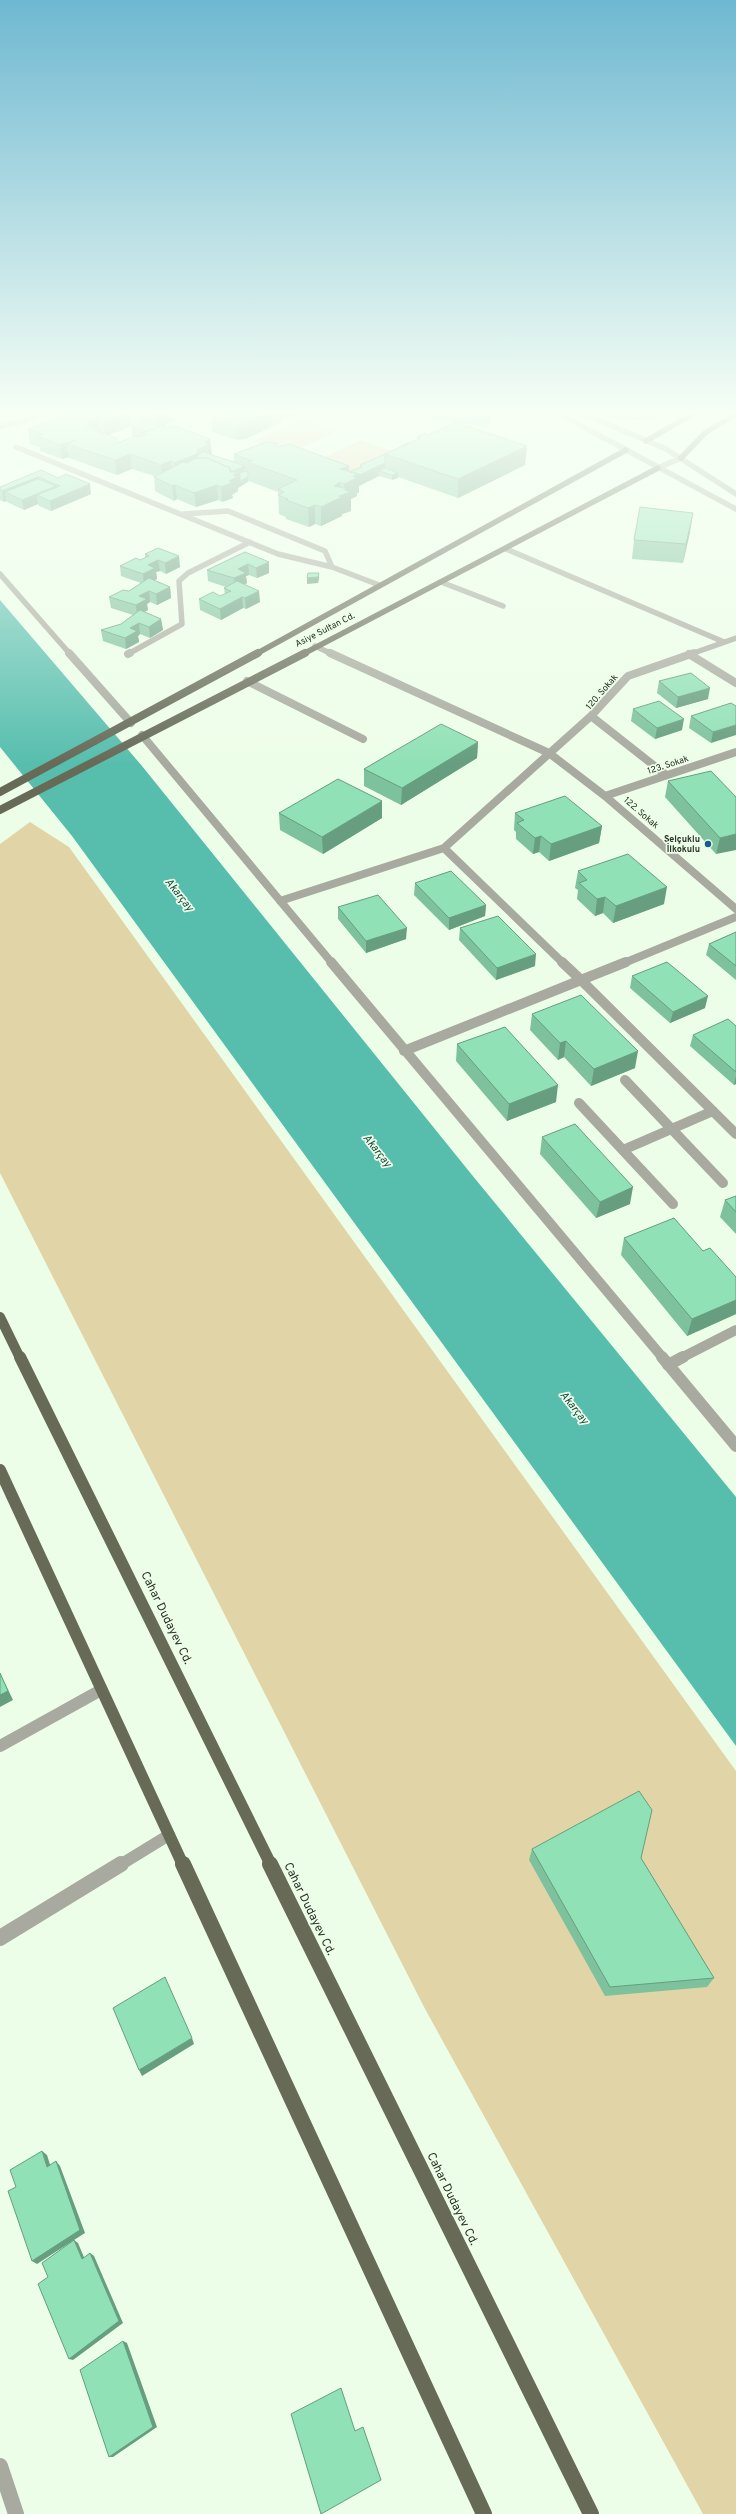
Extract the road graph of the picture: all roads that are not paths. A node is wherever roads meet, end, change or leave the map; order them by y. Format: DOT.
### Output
graph roads {
  1 [pos="218,529"];
  2 [pos="272,529"];
  3 [pos="481,529"];
  4 [pos="543,529"];
  5 [pos="250,542"];
  6 [pos="506,549"];
  7 [pos="332,567"];
  8 [pos="0,574"];
  9 [pos="441,582"];
  10 [pos="379,585"];
  11 [pos="503,606"];
  12 [pos="736,638"];
  13 [pos="724,642"];
  14 [pos="315,646"];
  15 [pos="128,654"];
  16 [pos="689,654"];
  17 [pos="247,681"];
  18 [pos="736,683"];
  19 [pos="591,716"];
  20 [pos="131,723"];
  21 [pos="142,735"];
  22 [pos="363,739"];
  23 [pos="736,752"];
  24 [pos="549,753"];
  25 [pos="666,775"];
  26 [pos="1,792"];
  27 [pos="605,796"];
  28 [pos="0,810"];
  29 [pos="444,848"];
  30 [pos="280,901"];
  31 [pos="736,909"];
  32 [pos="736,917"];
  33 [pos="580,980"];
  34 [pos="404,1051"];
  35 [pos="625,1080"];
  36 [pos="579,1102"];
  37 [pos="713,1111"];
  38 [pos="672,1129"];
  39 [pos="736,1134"];
  40 [pos="623,1150"];
  41 [pos="723,1183"];
  42 [pos="673,1204"];
  43 [pos="0,1317"];
  44 [pos="736,1330"];
  45 [pos="668,1365"];
  46 [pos="736,1446"];
  47 [pos="0,1470"];
  48 [pos="101,1690"];
  49 [pos="0,1746"];
  50 [pos="169,1835"];
  51 [pos="0,1938"];
  52 [pos="0,2466"];
  53 [pos="16,2514"];
  54 [pos="484,2514"];
  55 [pos="591,2514"];
  1 -- 5 [label="street"];
  2 -- 7 [label="street"];
  3 -- 10 [label="main road, Asiye Sultan Cd."];
  4 -- 6 [label="main road, Asiye Sultan Cd."];
  5 -- 7 [label="street"];
  5 -- 15 [label="street"];
  6 -- 9 [label="main road, Asiye Sultan Cd."];
  6 -- 13 [label="street"];
  7 -- 10 [label="street"];
  8 -- 20 [label="street"];
  9 -- 11 [label="street"];
  9 -- 14 [label="main road, Asiye Sultan Cd."];
  10 -- 20 [label="main road, Asiye Sultan Cd."];
  12 -- 13 [label="street, 120. Sokak"];
  13 -- 16 [label="street, 120. Sokak"];
  14 -- 17 [label="main road, Asiye Sultan Cd."];
  14 -- 24 [label="street, 122. Sokak"];
  16 -- 18 [label="street"];
  16 -- 19 [label="street, 120. Sokak"];
  17 -- 21 [label="main road, Asiye Sultan Cd."];
  17 -- 22 [label="street"];
  19 -- 24 [label="street"];
  19 -- 25 [label="street, 120. Sokak"];
  20 -- 26 [label="main road, Asiye Sultan Cd."];
  21 -- 28 [label="main road, Asiye Sultan Cd."];
  21 -- 30 [label="street"];
  23 -- 25 [label="street, 123. Sokak"];
  24 -- 27 [label="street, 122. Sokak"];
  24 -- 29 [label="street"];
  25 -- 27 [label="street, 123. Sokak"];
  27 -- 31 [label="street, 122. Sokak"];
  29 -- 30 [label="street"];
  29 -- 33 [label="street"];
  30 -- 34 [label="street"];
  32 -- 33 [label="street"];
  33 -- 34 [label="street"];
  33 -- 37 [label="street"];
  34 -- 45 [label="street"];
  35 -- 38 [label="street"];
  36 -- 40 [label="street"];
  37 -- 38 [label="street"];
  37 -- 39 [label="street"];
  38 -- 40 [label="street"];
  38 -- 41 [label="street"];
  40 -- 42 [label="street"];
  43 -- 55 [label="main road, Cahar Dudayev Cd."];
  44 -- 45 [label="street"];
  45 -- 46 [label="street"];
  47 -- 48 [label="main road"];
  48 -- 49 [label="street"];
  48 -- 50 [label="main road"];
  50 -- 51 [label="street"];
  50 -- 54 [label="main road"];
  52 -- 53 [label="street"];
}
